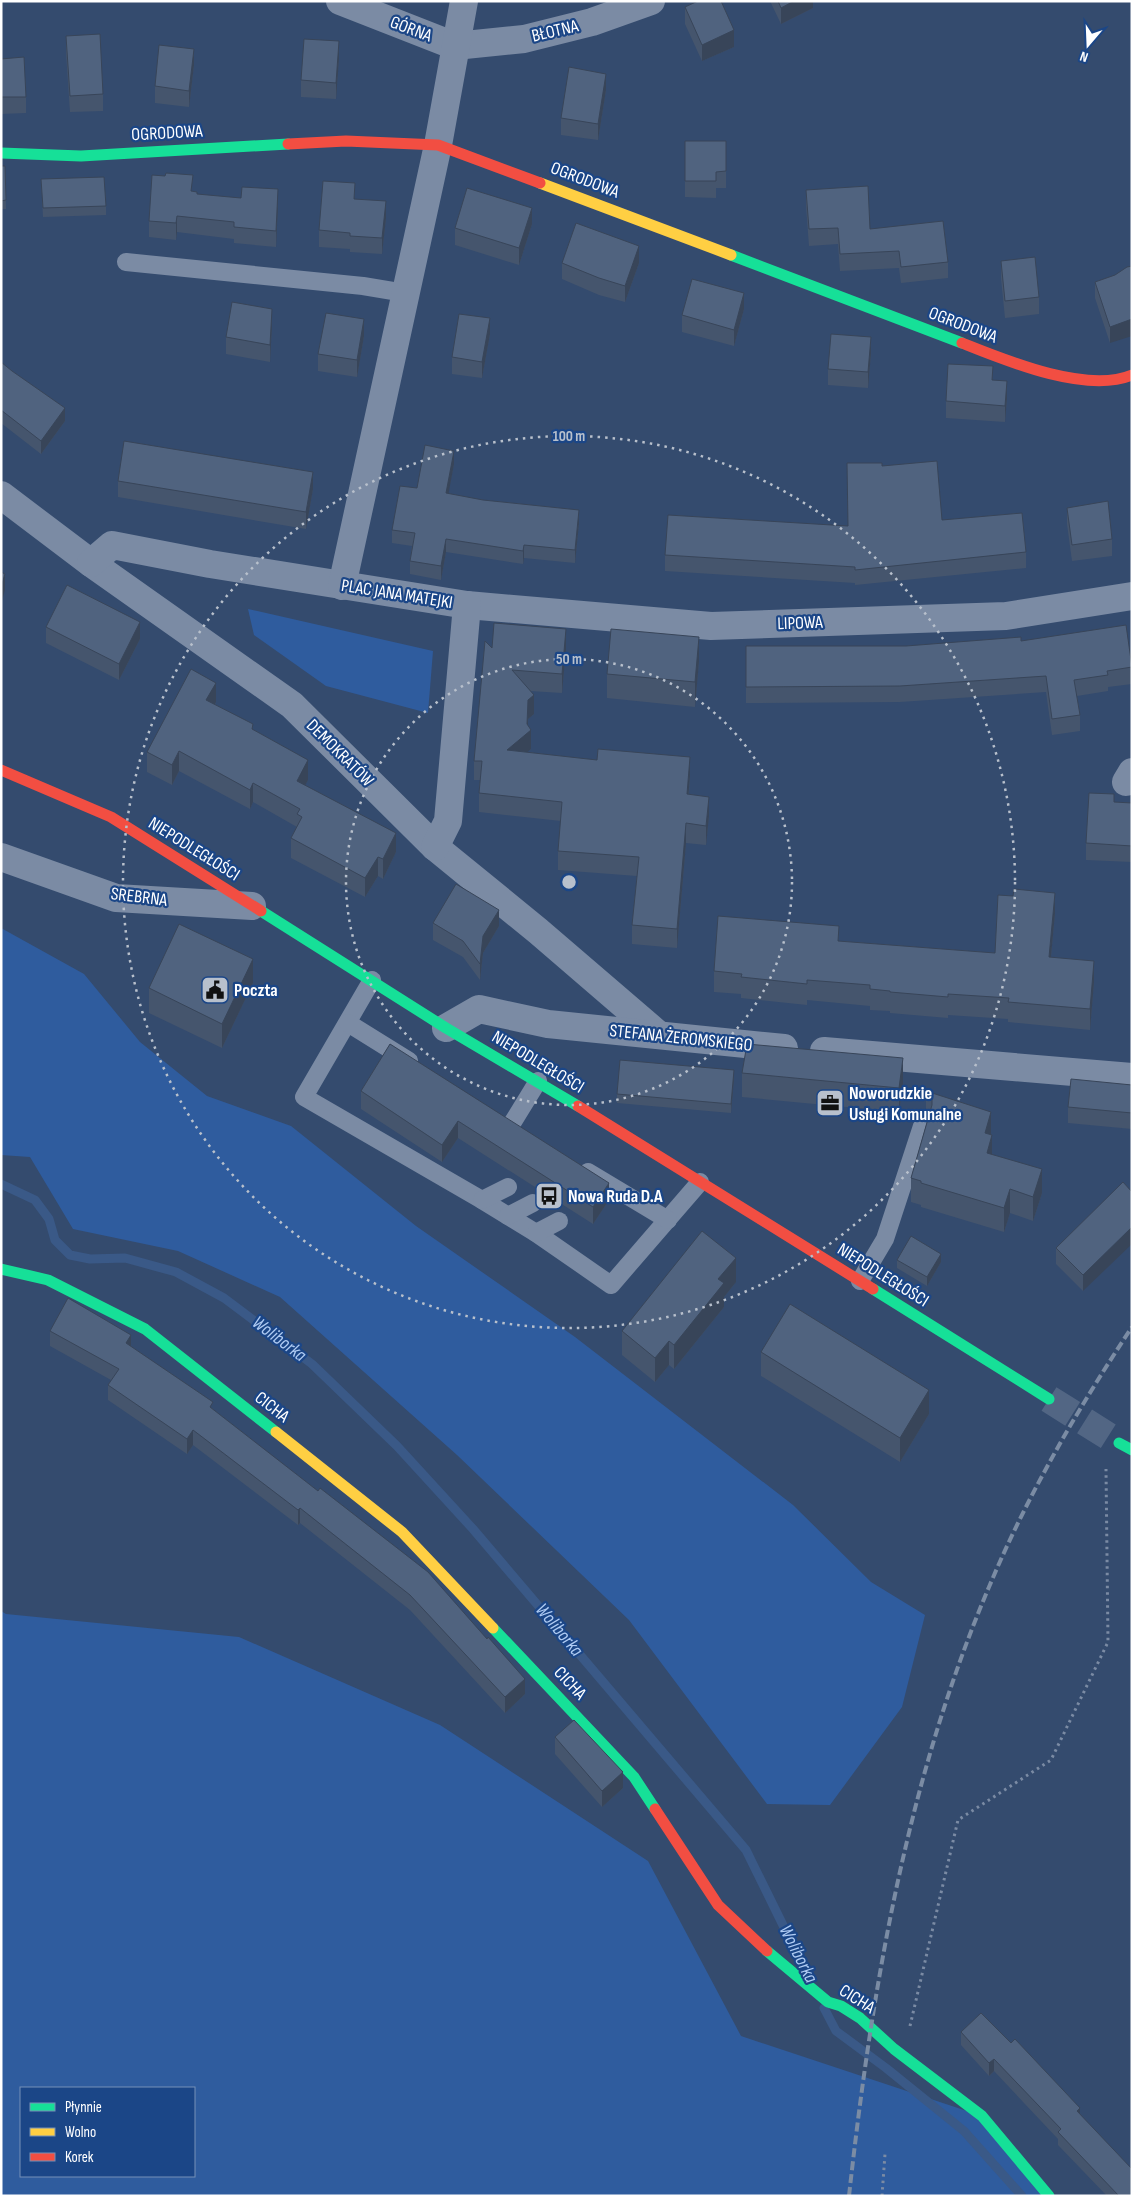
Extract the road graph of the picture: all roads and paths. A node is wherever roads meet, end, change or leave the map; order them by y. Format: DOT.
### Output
graph roads {
  1 [pos="340,1"];
  2 [pos="464,1"];
  3 [pos="651,1"];
  4 [pos="455,46"];
  5 [pos="438,145"];
  6 [pos="1,153"];
  7 [pos="126,262"];
  8 [pos="405,293"];
  9 [pos="1132,375"];
  10 [pos="1,495"];
  11 [pos="91,562"];
  12 [pos="342,586"];
  13 [pos="1132,596"];
  14 [pos="467,605"];
  15 [pos="1,770"];
  16 [pos="435,847"];
  17 [pos="1,857"];
  18 [pos="252,906"];
  19 [pos="372,980"];
  20 [pos="348,1023"];
  21 [pos="446,1028"];
  22 [pos="659,1035"];
  23 [pos="421,1069"];
  24 [pos="1132,1077"];
  25 [pos="538,1081"];
  26 [pos="494,1115"];
  27 [pos="511,1125"];
  28 [pos="922,1126"];
  29 [pos="528,1135"];
  30 [pos="570,1161"];
  31 [pos="700,1182"];
  32 [pos="508,1188"];
  33 [pos="482,1200"];
  34 [pos="532,1203"];
  35 [pos="508,1216"];
  36 [pos="668,1220"];
  37 [pos="559,1221"];
  38 [pos="536,1233"];
  39 [pos="1,1269"];
  40 [pos="860,1281"];
  41 [pos="1049,1399"];
  42 [pos="1119,1443"];
  43 [pos="1132,1450"];
  44 [pos="1106,1463"];
  45 [pos="903,2056"];
  46 [pos="885,2154"];
  47 [pos="882,2196"];
  48 [pos="1049,2196"];
  1 -- 4 [label="street, GÓRNA"];
  2 -- 4 [label="street"];
  3 -- 4 [label="street, BŁOTNA"];
  4 -- 5 [label="street"];
  5 -- 6 [label="street, OGRODOWA"];
  5 -- 8 [label="street"];
  5 -- 9 [label="street, OGRODOWA"];
  7 -- 8 [label="lane"];
  8 -- 12 [label="street"];
  10 -- 11 [label="street, DEMOKRATÓW"];
  11 -- 12 [label="street, PLAC JANA MATEJKI"];
  11 -- 16 [label="street, DEMOKRATÓW"];
  12 -- 14 [label="street, PLAC JANA MATEJKI"];
  13 -- 14 [label="street, LIPOWA"];
  14 -- 16 [label="street, PLAC JANA MATEJKI"];
  15 -- 18 [label="street, NIEPODLEGŁOŚCI"];
  16 -- 22 [label="street, DEMOKRATÓW"];
  17 -- 18 [label="street, SREBRNA"];
  18 -- 19 [label="street, NIEPODLEGŁOŚCI"];
  19 -- 20 [label="lane"];
  19 -- 21 [label="street, NIEPODLEGŁOŚCI"];
  20 -- 23 [label="lane"];
  20 -- 33 [label="lane"];
  21 -- 22 [label="street, STEFANA ŻEROMSKIEGO"];
  21 -- 25 [label="street, NIEPODLEGŁOŚCI"];
  22 -- 24 [label="street, STEFANA ŻEROMSKIEGO"];
  25 -- 27 [label="lane"];
  25 -- 31 [label="street, NIEPODLEGŁOŚCI"];
  26 -- 27 [label="lane"];
  27 -- 29 [label="lane"];
  28 -- 40 [label="lane"];
  30 -- 36 [label="lane"];
  31 -- 36 [label="lane"];
  31 -- 40 [label="street, NIEPODLEGŁOŚCI"];
  32 -- 33 [label="lane"];
  33 -- 35 [label="lane"];
  34 -- 35 [label="lane"];
  35 -- 38 [label="lane"];
  36 -- 38 [label="lane"];
  37 -- 38 [label="lane"];
  39 -- 45 [label="street, CICHA"];
  40 -- 41 [label="street, NIEPODLEGŁOŚCI"];
  42 -- 43 [label="street"];
  44 -- 45 [label="path"];
  45 -- 48 [label="street, CICHA"];
  46 -- 47 [label="path"];
}
